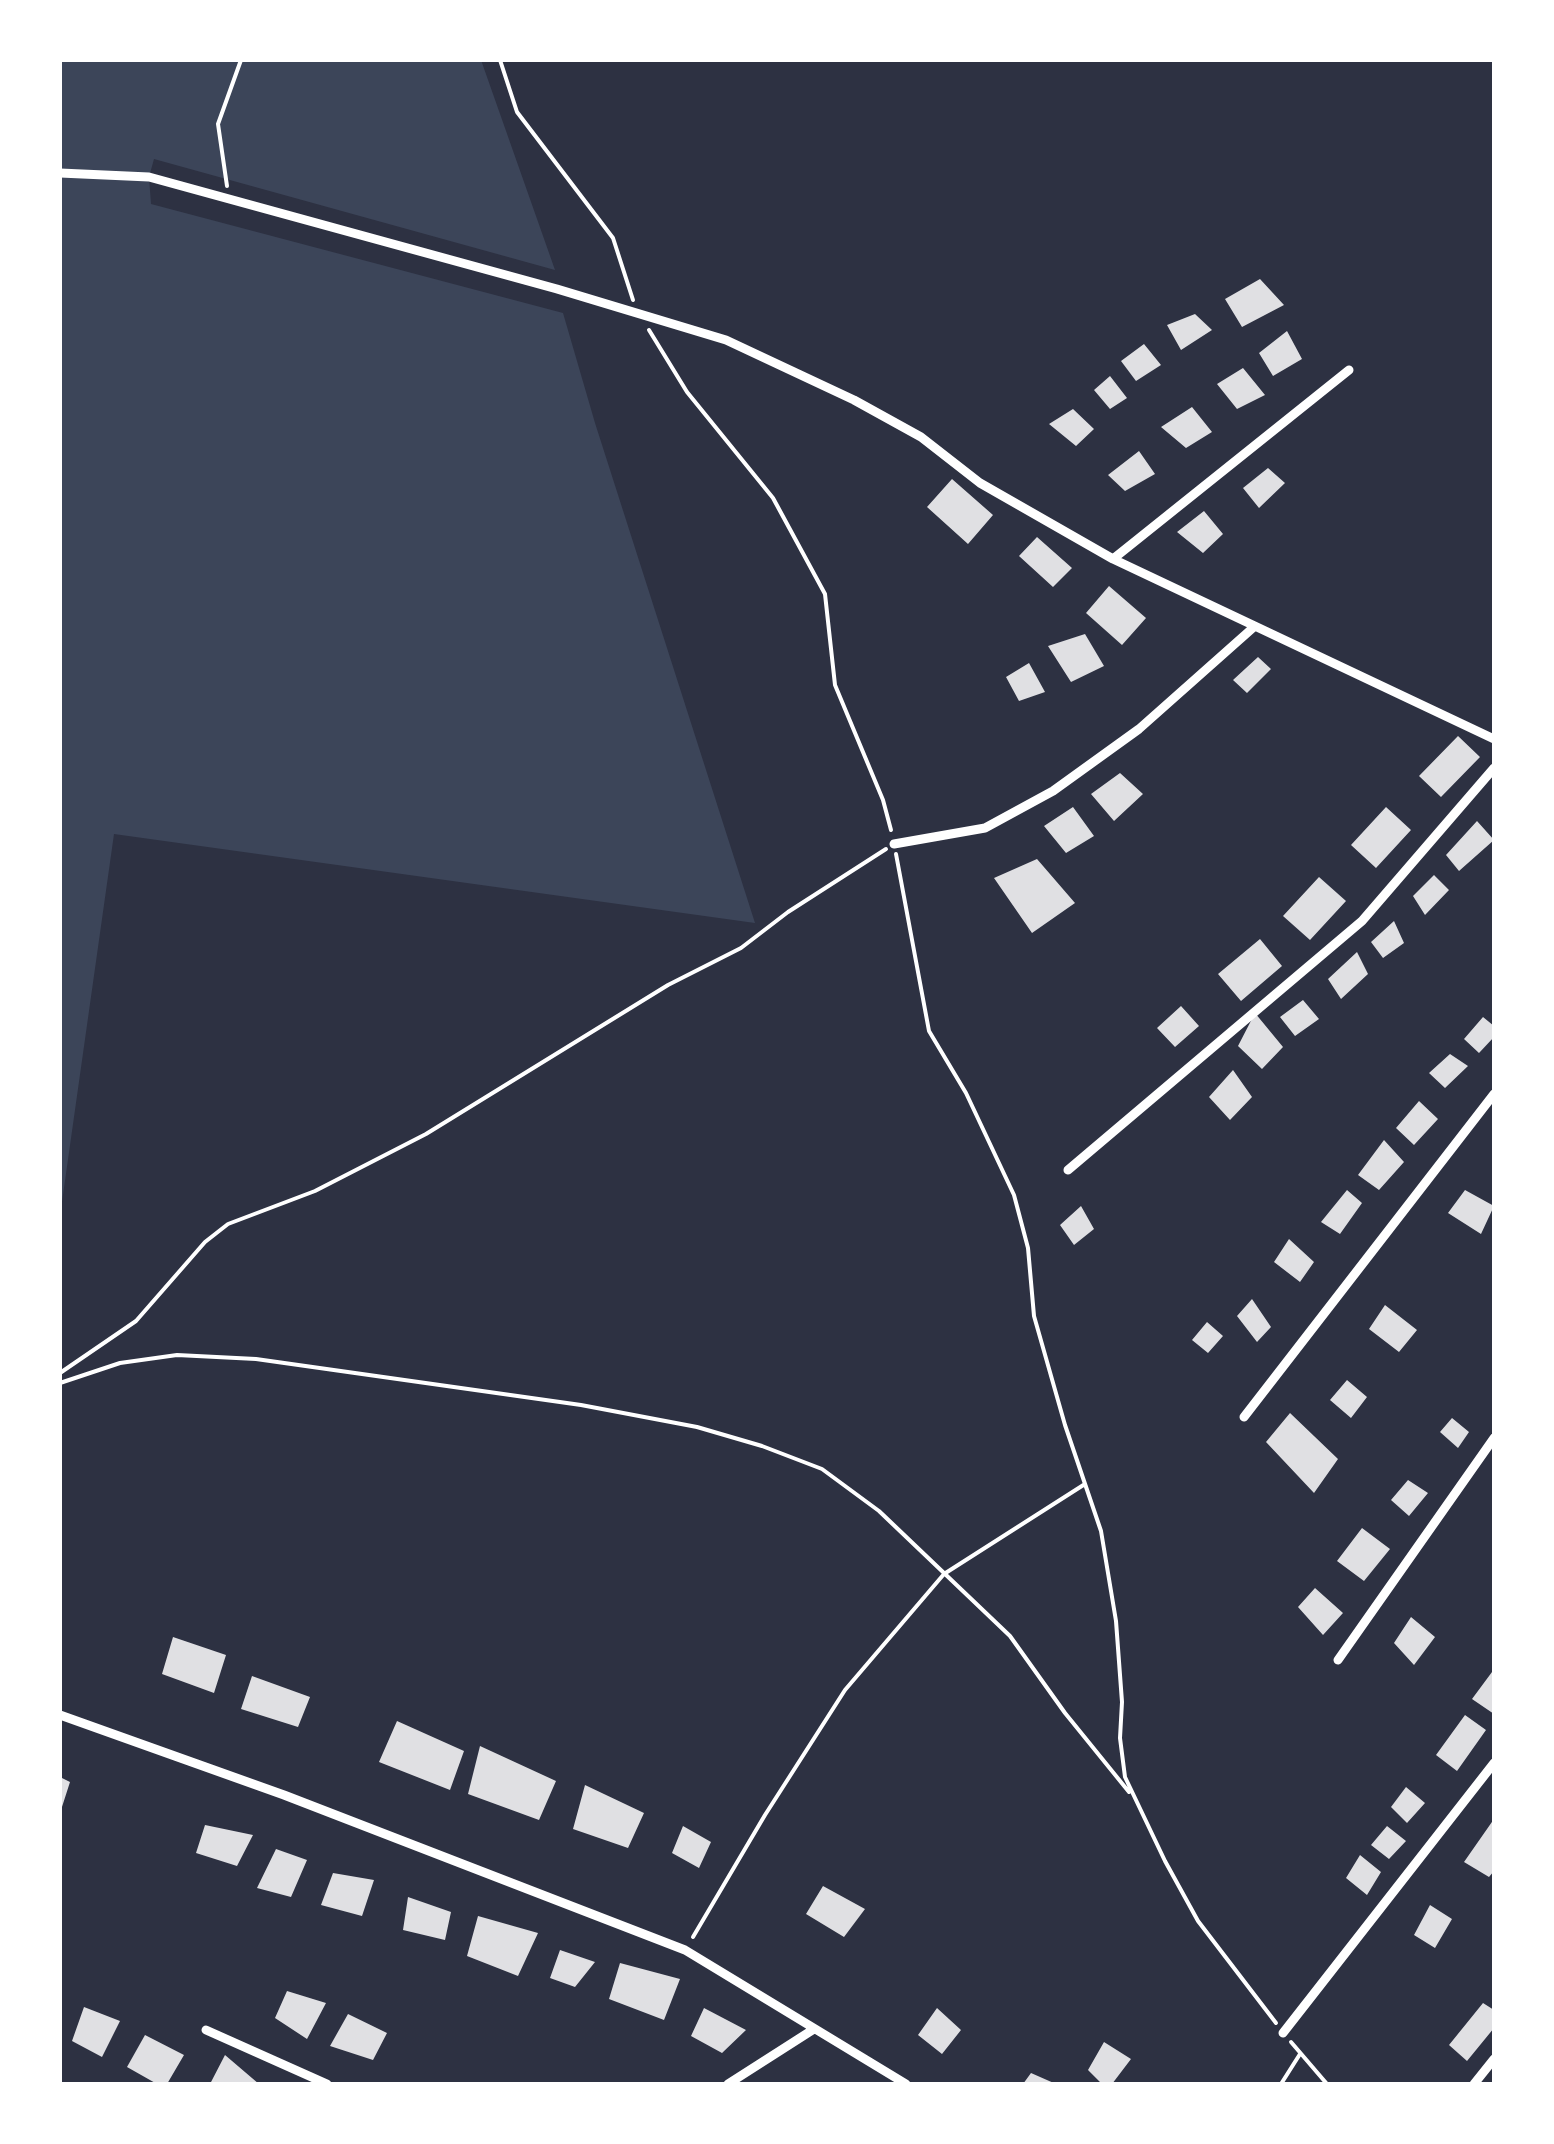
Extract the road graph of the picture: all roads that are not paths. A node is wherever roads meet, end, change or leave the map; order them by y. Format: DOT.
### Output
graph roads {
  1 [pos="60,173"];
  2 [pos="1349,370"];
  3 [pos="1113,558"];
  4 [pos="1254,626"];
  5 [pos="1494,740"];
  6 [pos="1494,768"];
  7 [pos="894,844"];
  8 [pos="1494,1094"];
  9 [pos="1068,1170"];
  10 [pos="1244,1417"];
  11 [pos="1494,1438"];
  12 [pos="1338,1660"];
  13 [pos="60,1715"];
  14 [pos="1494,1763"];
  15 [pos="814,2029"];
  16 [pos="206,2030"];
  17 [pos="1283,2032"];
  18 [pos="1494,2059"];
  19 [pos="327,2084"];
  20 [pos="728,2084"];
  21 [pos="906,2084"];
  22 [pos="1474,2084"];
  1 -- 3 [label="street"];
  2 -- 3 [label="street"];
  3 -- 4 [label="street"];
  4 -- 5 [label="street"];
  4 -- 7 [label="street"];
  6 -- 9 [label="street"];
  8 -- 10 [label="street"];
  11 -- 12 [label="street"];
  13 -- 15 [label="street"];
  14 -- 17 [label="street"];
  15 -- 20 [label="street"];
  15 -- 21 [label="street"];
  16 -- 19 [label="street"];
  18 -- 22 [label="street"];
}
